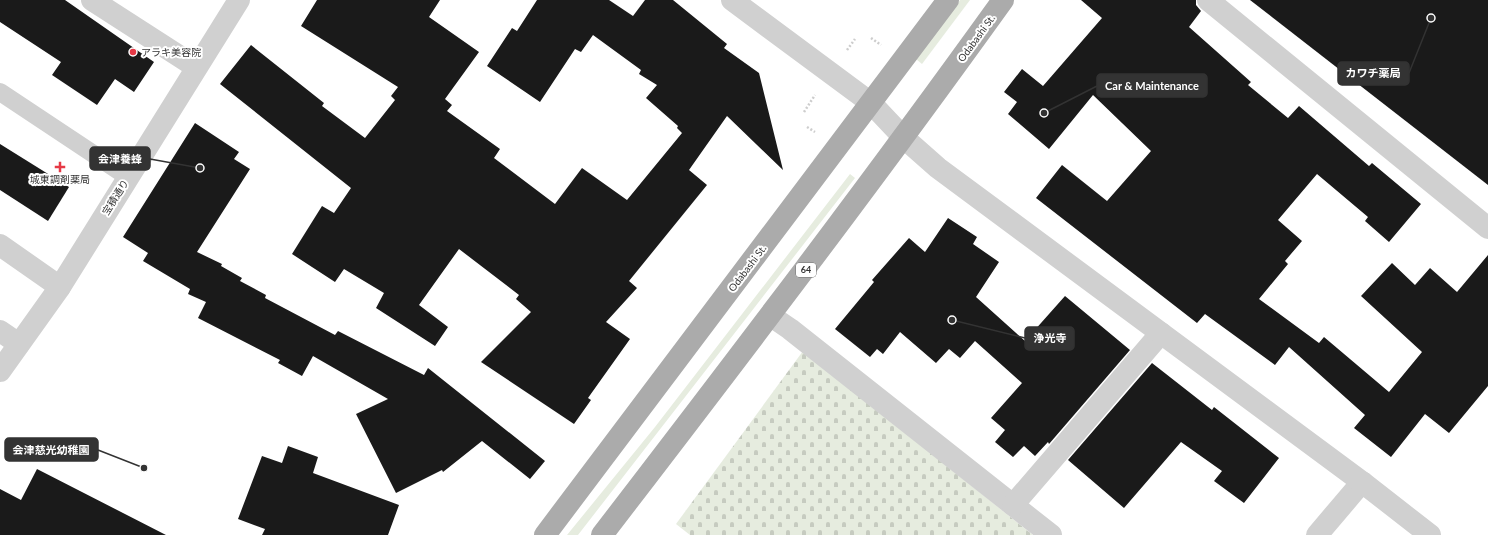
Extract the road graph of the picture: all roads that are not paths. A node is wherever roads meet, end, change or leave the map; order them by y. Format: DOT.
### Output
graph roads {
  1 [pos="92,0"];
  2 [pos="239,0"];
  3 [pos="732,0"];
  4 [pos="948,0"];
  5 [pos="1003,0"];
  6 [pos="1208,0"];
  7 [pos="196,67"];
  8 [pos="0,92"];
  9 [pos="871,103"];
  10 [pos="904,138"];
  11 [pos="128,177"];
  12 [pos="1488,228"];
  13 [pos="0,245"];
  14 [pos="60,287"];
  15 [pos="771,316"];
  16 [pos="0,331"];
  17 [pos="1161,333"];
  18 [pos="19,344"];
  19 [pos="0,371"];
  20 [pos="1362,482"];
  21 [pos="1014,505"];
  22 [pos="545,535"];
  23 [pos="602,535"];
  24 [pos="1051,535"];
  25 [pos="1317,535"];
  26 [pos="1430,535"];
  1 -- 7 [label="street"];
  2 -- 7 [label="street, 宝積通り"];
  3 -- 9 [label="street"];
  4 -- 9 [label="main road, Odabashi St."];
  5 -- 10 [label="main road, Odabashi St. / 64"];
  6 -- 12 [label="street"];
  7 -- 11 [label="street, 宝積通り"];
  8 -- 11 [label="lane"];
  9 -- 10 [label="street"];
  9 -- 22 [label="main road, Odabashi St."];
  10 -- 15 [label="main road, Odabashi St. / 64"];
  10 -- 17 [label="street"];
  11 -- 14 [label="street, 宝積通り"];
  13 -- 14 [label="street"];
  14 -- 18 [label="street, 宝積通り"];
  15 -- 21 [label="street"];
  15 -- 23 [label="main road, Odabashi St. / 64"];
  16 -- 18 [label="street"];
  17 -- 20 [label="street"];
  17 -- 21 [label="street"];
  18 -- 19 [label="street, 宝積通り"];
  20 -- 25 [label="street"];
  20 -- 26 [label="street"];
  21 -- 24 [label="street"];
}
